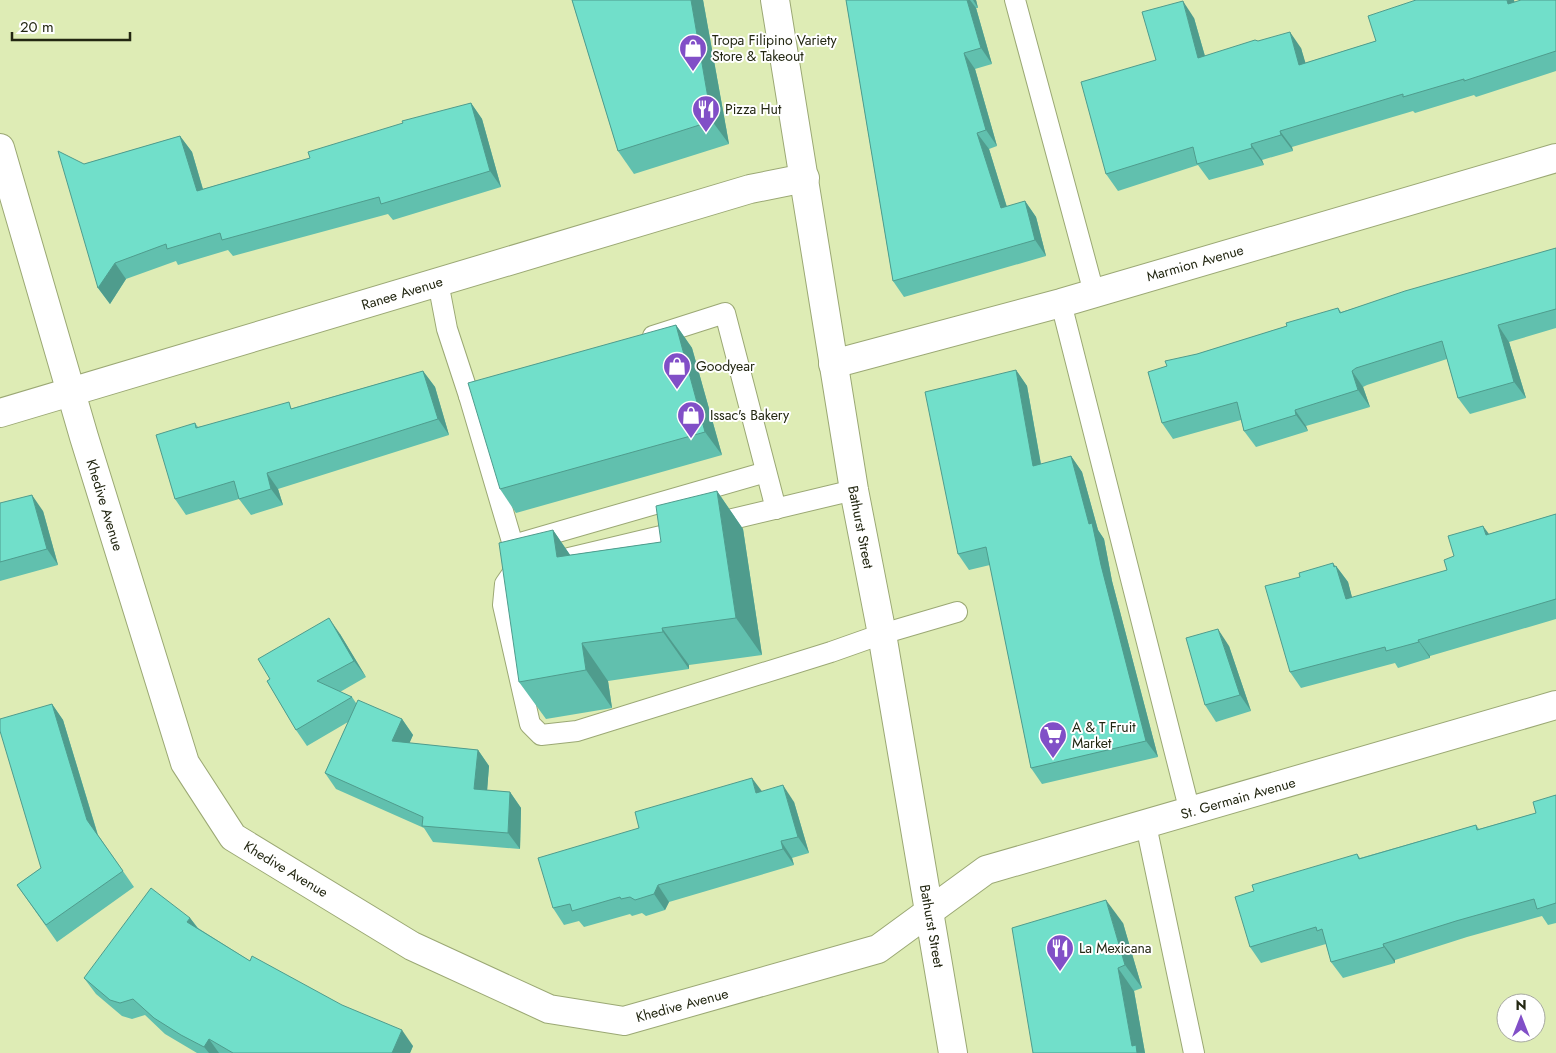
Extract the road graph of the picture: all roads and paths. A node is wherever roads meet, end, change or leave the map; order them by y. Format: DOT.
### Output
graph roads {
  1 [pos="775,0"];
  2 [pos="1015,0"];
  3 [pos="0,148"];
  4 [pos="1556,158"];
  5 [pos="805,178"];
  6 [pos="438,282"];
  7 [pos="1094,293"];
  8 [pos="1061,303"];
  9 [pos="640,341"];
  10 [pos="834,364"];
  11 [pos="516,381"];
  12 [pos="72,392"];
  13 [pos="469,396"];
  14 [pos="0,413"];
  15 [pos="766,472"];
  16 [pos="854,490"];
  17 [pos="776,509"];
  18 [pos="957,612"];
  19 [pos="882,634"];
  20 [pos="1556,705"];
  21 [pos="1190,812"];
  22 [pos="1146,825"];
  23 [pos="930,912"];
  24 [pos="953,1053"];
  25 [pos="1194,1053"];
  1 -- 5 [label="street, Bathurst Street"];
  2 -- 7 [label="lane"];
  3 -- 12 [label="street, Khedive Avenue"];
  4 -- 7 [label="street, Marmion Avenue"];
  5 -- 6 [label="street, Ranee Avenue"];
  5 -- 10 [label="street, Bathurst Street"];
  6 -- 12 [label="street, Ranee Avenue"];
  6 -- 13 [label="lane"];
  7 -- 8 [label="street, Marmion Avenue"];
  8 -- 10 [label="street, Marmion Avenue"];
  8 -- 21 [label="lane"];
  9 -- 15 [label="lane"];
  10 -- 16 [label="street, Bathurst Street"];
  11 -- 13 [label="lane"];
  12 -- 14 [label="street, Ranee Avenue"];
  12 -- 23 [label="street, Khedive Avenue"];
  13 -- 15 [label="lane"];
  15 -- 17 [label="lane"];
  16 -- 17 [label="lane"];
  16 -- 19 [label="street, Bathurst Street"];
  17 -- 19 [label="lane"];
  18 -- 19 [label="lane"];
  19 -- 23 [label="street, Bathurst Street"];
  20 -- 21 [label="street, St. Germain Avenue"];
  21 -- 22 [label="street, St. Germain Avenue"];
  22 -- 23 [label="street, St. Germain Avenue"];
  22 -- 25 [label="lane"];
  23 -- 24 [label="street, Bathurst Street"];
}
